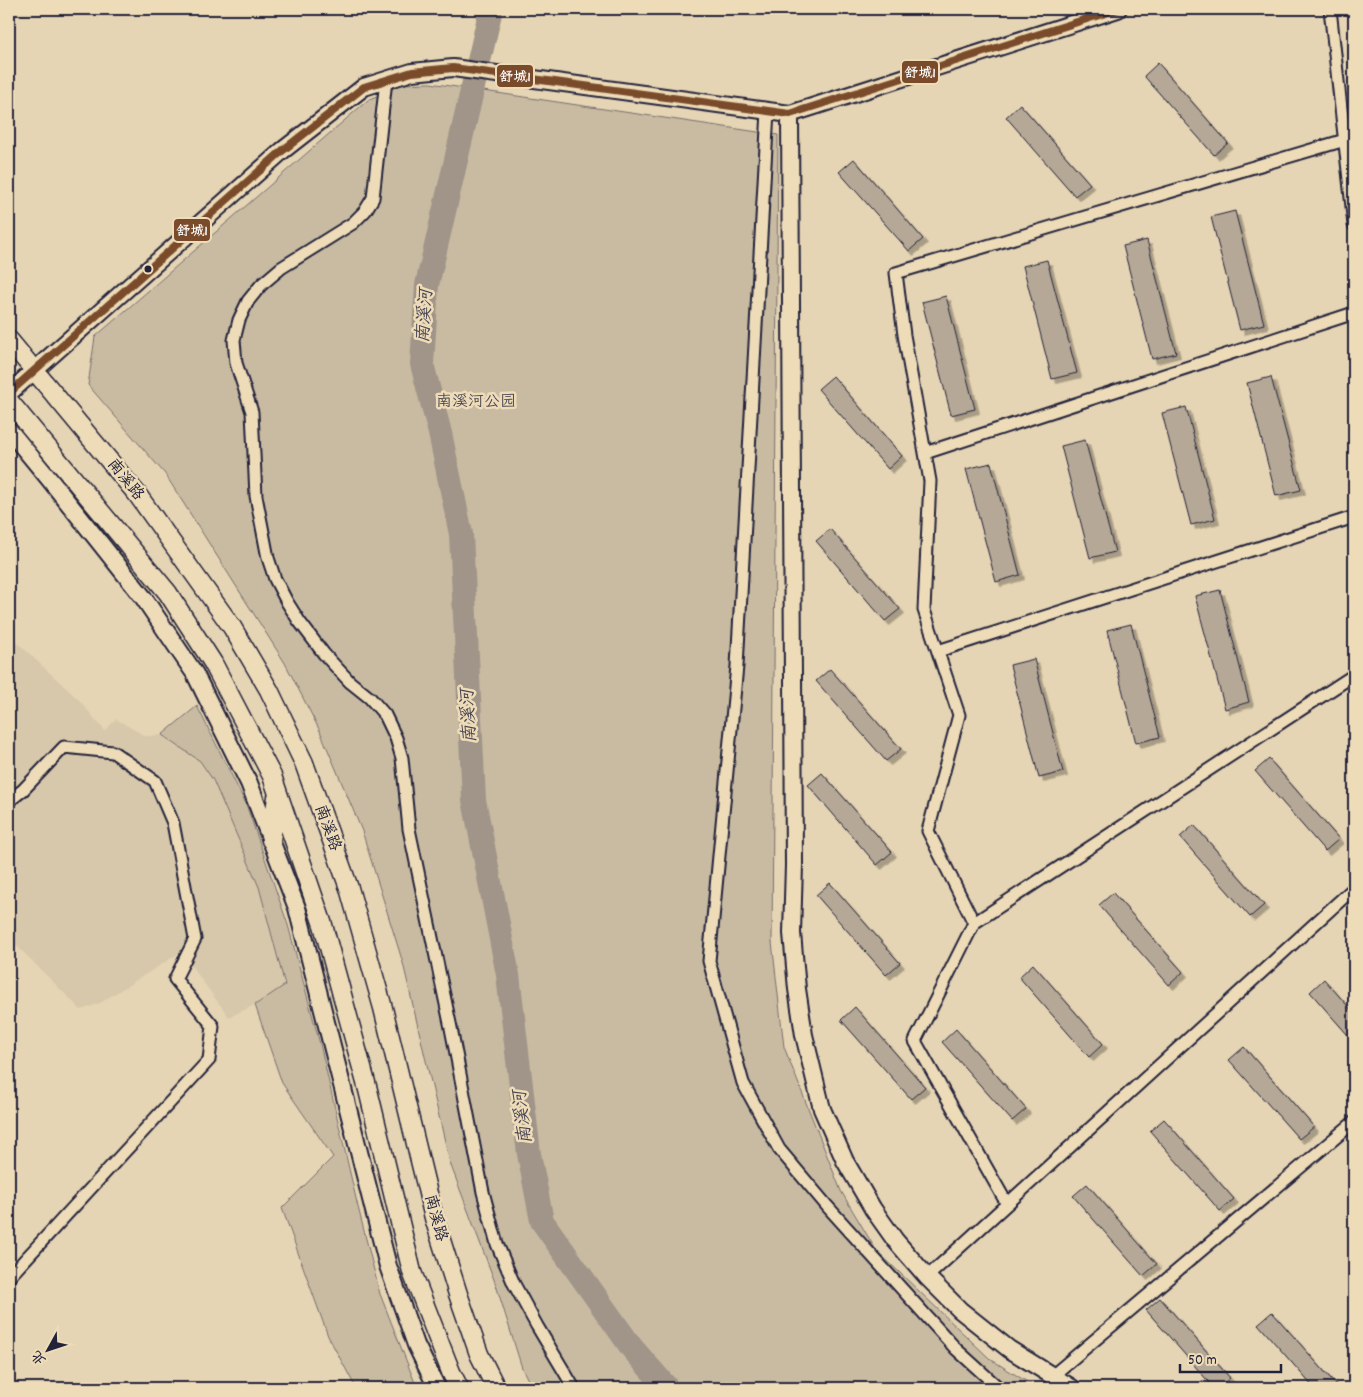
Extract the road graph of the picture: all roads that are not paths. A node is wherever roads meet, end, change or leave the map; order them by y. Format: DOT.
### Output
graph roads {
  1 [pos="1118,9"];
  2 [pos="1330,9"];
  3 [pos="386,80"];
  4 [pos="768,111"];
  5 [pos="790,114"];
  6 [pos="1345,140"];
  7 [pos="1354,225"];
  8 [pos="1354,312"];
  9 [pos="9,340"];
  10 [pos="34,370"];
  11 [pos="9,394"];
  12 [pos="9,401"];
  13 [pos="9,430"];
  14 [pos="925,453"];
  15 [pos="1354,516"];
  16 [pos="938,651"];
  17 [pos="1354,675"];
  18 [pos="278,794"];
  19 [pos="9,801"];
  20 [pos="271,840"];
  21 [pos="1354,888"];
  22 [pos="974,923"];
  23 [pos="1354,1122"];
  24 [pos="1007,1204"];
  25 [pos="9,1277"];
  26 [pos="927,1277"];
  27 [pos="1052,1376"];
  28 [pos="436,1388"];
  29 [pos="459,1388"];
  30 [pos="496,1388"];
  31 [pos="574,1388"];
  32 [pos="999,1388"];
  33 [pos="1072,1388"];
  1 -- 5 [label="street"];
  2 -- 6 [label="street"];
  3 -- 4 [label="street"];
  3 -- 10 [label="street"];
  3 -- 31 [label="street"];
  4 -- 5 [label="street"];
  4 -- 32 [label="street"];
  5 -- 26 [label="street"];
  6 -- 7 [label="street"];
  6 -- 14 [label="street"];
  8 -- 14 [label="street"];
  9 -- 10 [label="main road, 南溪路"];
  10 -- 11 [label="street"];
  10 -- 30 [label="main road, 南溪路"];
  12 -- 18 [label="main road"];
  13 -- 20 [label="street"];
  14 -- 16 [label="street"];
  15 -- 16 [label="street"];
  16 -- 22 [label="street"];
  17 -- 22 [label="street"];
  18 -- 20 [label="main road"];
  18 -- 29 [label="main road"];
  19 -- 25 [label="street"];
  20 -- 28 [label="street"];
  21 -- 24 [label="street"];
  22 -- 24 [label="street"];
  23 -- 27 [label="street"];
  24 -- 26 [label="street"];
  26 -- 27 [label="street"];
  27 -- 33 [label="street"];
}
